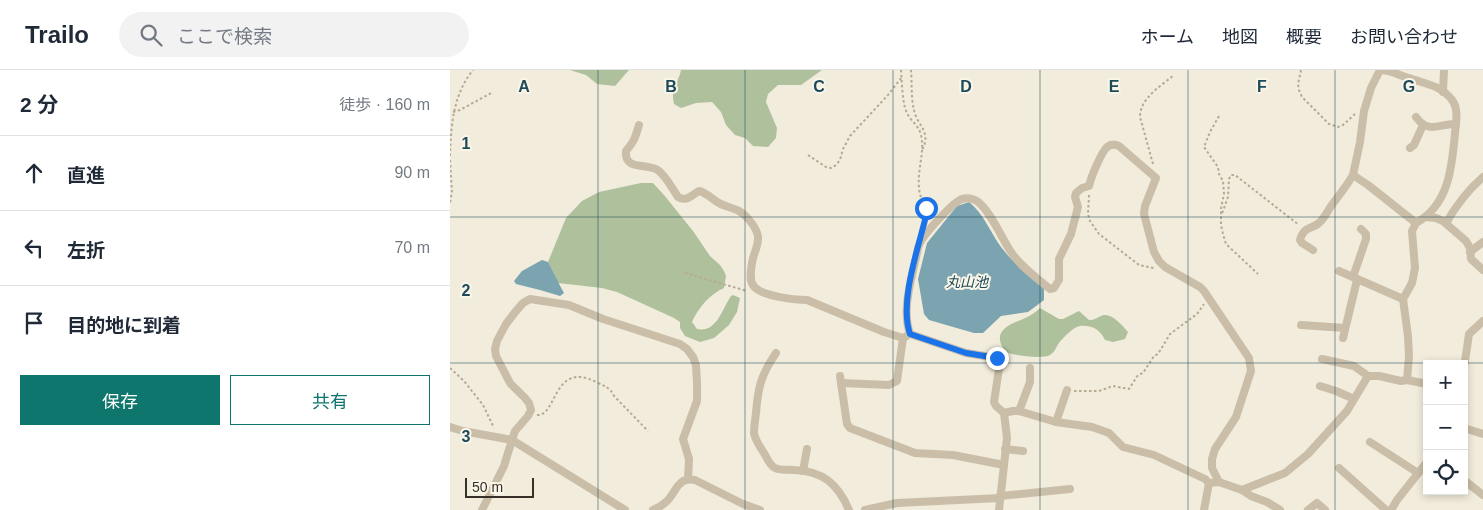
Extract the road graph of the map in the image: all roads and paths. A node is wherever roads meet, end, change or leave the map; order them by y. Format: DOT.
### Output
graph roads {
  1 [pos="473,70"];
  2 [pos="901,70"];
  3 [pos="911,70"];
  4 [pos="1301,70"];
  5 [pos="1444,70"];
  6 [pos="1174,75"];
  7 [pos="902,76"];
  8 [pos="493,92"];
  9 [pos="1444,92"];
  10 [pos="1364,111"];
  11 [pos="454,112"];
  12 [pos="1218,116"];
  13 [pos="1416,117"];
  14 [pos="1456,124"];
  15 [pos="639,125"];
  16 [pos="1424,125"];
  17 [pos="1410,148"];
  18 [pos="922,150"];
  19 [pos="808,155"];
  20 [pos="450,156"];
  21 [pos="450,160"];
  22 [pos="1352,175"];
  23 [pos="1483,176"];
  24 [pos="1156,178"];
  25 [pos="1089,186"];
  26 [pos="450,203"];
  27 [pos="1220,214"];
  28 [pos="1426,217"];
  29 [pos="1416,223"];
  30 [pos="1446,223"];
  31 [pos="924,225"];
  32 [pos="1305,229"];
  33 [pos="1361,229"];
  34 [pos="1483,242"];
  35 [pos="1314,250"];
  36 [pos="1470,252"];
  37 [pos="1165,267"];
  38 [pos="1483,270"];
  39 [pos="1339,271"];
  40 [pos="685,273"];
  41 [pos="1258,274"];
  42 [pos="1355,279"];
  43 [pos="750,292"];
  44 [pos="1208,298"];
  45 [pos="1402,299"];
  46 [pos="1483,321"];
  47 [pos="1301,325"];
  48 [pos="1345,328"];
  49 [pos="907,336"];
  50 [pos="1343,338"];
  51 [pos="776,353"];
  52 [pos="1322,359"];
  53 [pos="1465,360"];
  54 [pos="450,368"];
  55 [pos="1030,368"];
  56 [pos="1368,376"];
  57 [pos="1407,380"];
  58 [pos="1423,383"];
  59 [pos="1320,386"];
  60 [pos="1067,390"];
  61 [pos="1354,399"];
  62 [pos="1019,411"];
  63 [pos="530,412"];
  64 [pos="1004,413"];
  65 [pos="1056,422"];
  66 [pos="450,427"];
  67 [pos="1468,429"];
  68 [pos="648,431"];
  69 [pos="1483,434"];
  70 [pos="500,438"];
  71 [pos="512,440"];
  72 [pos="1370,442"];
  73 [pos="807,449"];
  74 [pos="1006,449"];
  75 [pos="1023,451"];
  76 [pos="1004,464"];
  77 [pos="1423,467"];
  78 [pos="1339,468"];
  79 [pos="803,471"];
  80 [pos="1418,473"];
  81 [pos="688,479"];
  82 [pos="1219,482"];
  83 [pos="1209,483"];
  84 [pos="1468,483"];
  85 [pos="1070,489"];
  86 [pos="1242,490"];
  87 [pos="1483,495"];
  88 [pos="1000,497"];
  89 [pos="616,508"];
  90 [pos="482,510"];
  91 [pos="625,510"];
  92 [pos="653,510"];
  93 [pos="760,510"];
  94 [pos="849,510"];
  95 [pos="866,510"];
  96 [pos="999,510"];
  97 [pos="1204,510"];
  98 [pos="1280,510"];
  99 [pos="1308,510"];
  100 [pos="1325,510"];
  101 [pos="1386,510"];
  102 [pos="1391,510"];
  1 -- 11 [label="path"];
  2 -- 7 [label="path"];
  3 -- 18 [label="path"];
  4 -- 10 [label="path"];
  5 -- 9 [label="street"];
  6 -- 24 [label="path"];
  7 -- 18 [label="path"];
  7 -- 19 [label="path"];
  8 -- 11 [label="path"];
  9 -- 10 [label="street"];
  9 -- 14 [label="street"];
  10 -- 22 [label="street"];
  11 -- 20 [label="path"];
  12 -- 27 [label="path"];
  13 -- 16 [label="street"];
  14 -- 16 [label="street"];
  14 -- 28 [label="street"];
  15 -- 49 [label="street"];
  16 -- 17 [label="street"];
  18 -- 31 [label="path"];
  21 -- 26 [label="path"];
  22 -- 29 [label="street"];
  22 -- 32 [label="street"];
  23 -- 30 [label="street"];
  24 -- 25 [label="street"];
  24 -- 37 [label="street"];
  25 -- 37 [label="path"];
  25 -- 49 [label="street"];
  27 -- 32 [label="path"];
  27 -- 41 [label="path"];
  28 -- 29 [label="street"];
  28 -- 30 [label="street"];
  29 -- 45 [label="street"];
  30 -- 36 [label="street"];
  32 -- 35 [label="street"];
  33 -- 42 [label="street"];
  34 -- 36 [label="street"];
  36 -- 38 [label="street"];
  37 -- 44 [label="street"];
  39 -- 42 [label="street"];
  40 -- 43 [label="path"];
  42 -- 45 [label="street"];
  42 -- 48 [label="street"];
  44 -- 60 [label="path"];
  44 -- 82 [label="street"];
  45 -- 57 [label="street"];
  46 -- 53 [label="street"];
  47 -- 48 [label="street"];
  48 -- 50 [label="street"];
  49 -- 64 [label="street"];
  49 -- 76 [label="street"];
  51 -- 79 [label="street"];
  52 -- 56 [label="street"];
  54 -- 70 [label="path"];
  55 -- 62 [label="street"];
  56 -- 57 [label="street"];
  56 -- 61 [label="street"];
  57 -- 58 [label="street"];
  59 -- 61 [label="street"];
  60 -- 65 [label="street"];
  61 -- 86 [label="street"];
  62 -- 64 [label="street"];
  62 -- 65 [label="street"];
  63 -- 68 [label="path"];
  63 -- 71 [label="street"];
  63 -- 81 [label="street"];
  64 -- 74 [label="street"];
  65 -- 83 [label="street"];
  66 -- 70 [label="street"];
  67 -- 69 [label="street"];
  70 -- 71 [label="street"];
  71 -- 89 [label="street"];
  71 -- 90 [label="street"];
  72 -- 80 [label="street"];
  73 -- 79 [label="street"];
  74 -- 75 [label="street"];
  74 -- 76 [label="street"];
  76 -- 88 [label="street"];
  77 -- 80 [label="street"];
  78 -- 101 [label="street"];
  79 -- 94 [label="street"];
  80 -- 102 [label="street"];
  81 -- 92 [label="street"];
  81 -- 93 [label="street"];
  82 -- 83 [label="street"];
  82 -- 86 [label="street"];
  83 -- 97 [label="street"];
  84 -- 87 [label="street"];
  85 -- 88 [label="street"];
  86 -- 98 [label="street"];
  88 -- 95 [label="street"];
  88 -- 96 [label="street"];
  89 -- 91 [label="street"];
  99 -- 100 [label="street"];
}
